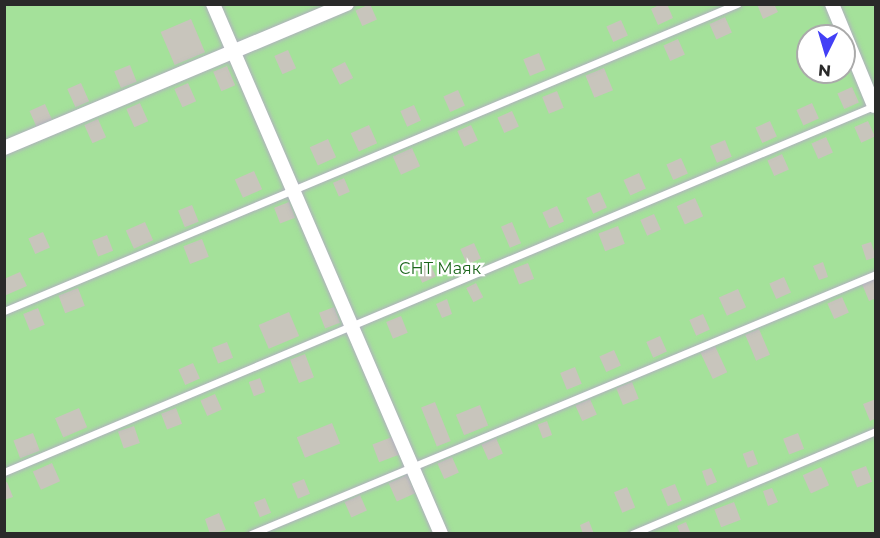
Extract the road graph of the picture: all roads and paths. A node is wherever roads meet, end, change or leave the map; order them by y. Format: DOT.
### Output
graph roads {
  1 [pos="213,4"];
  2 [pos="347,4"];
  3 [pos="737,4"];
  4 [pos="832,4"];
  5 [pos="232,53"];
  6 [pos="875,106"];
  7 [pos="4,148"];
  8 [pos="296,190"];
  9 [pos="876,274"];
  10 [pos="4,312"];
  11 [pos="351,326"];
  12 [pos="876,431"];
  13 [pos="413,465"];
  14 [pos="4,472"];
  15 [pos="252,534"];
  16 [pos="441,534"];
  17 [pos="632,534"];
  1 -- 5 [label="street"];
  2 -- 5 [label="street"];
  3 -- 8 [label="lane"];
  4 -- 6 [label="street"];
  5 -- 7 [label="street"];
  5 -- 8 [label="street"];
  6 -- 11 [label="lane"];
  8 -- 10 [label="lane"];
  8 -- 11 [label="street"];
  9 -- 13 [label="lane"];
  11 -- 13 [label="street"];
  11 -- 14 [label="lane"];
  12 -- 17 [label="lane"];
  13 -- 15 [label="lane"];
  13 -- 16 [label="street"];
}
